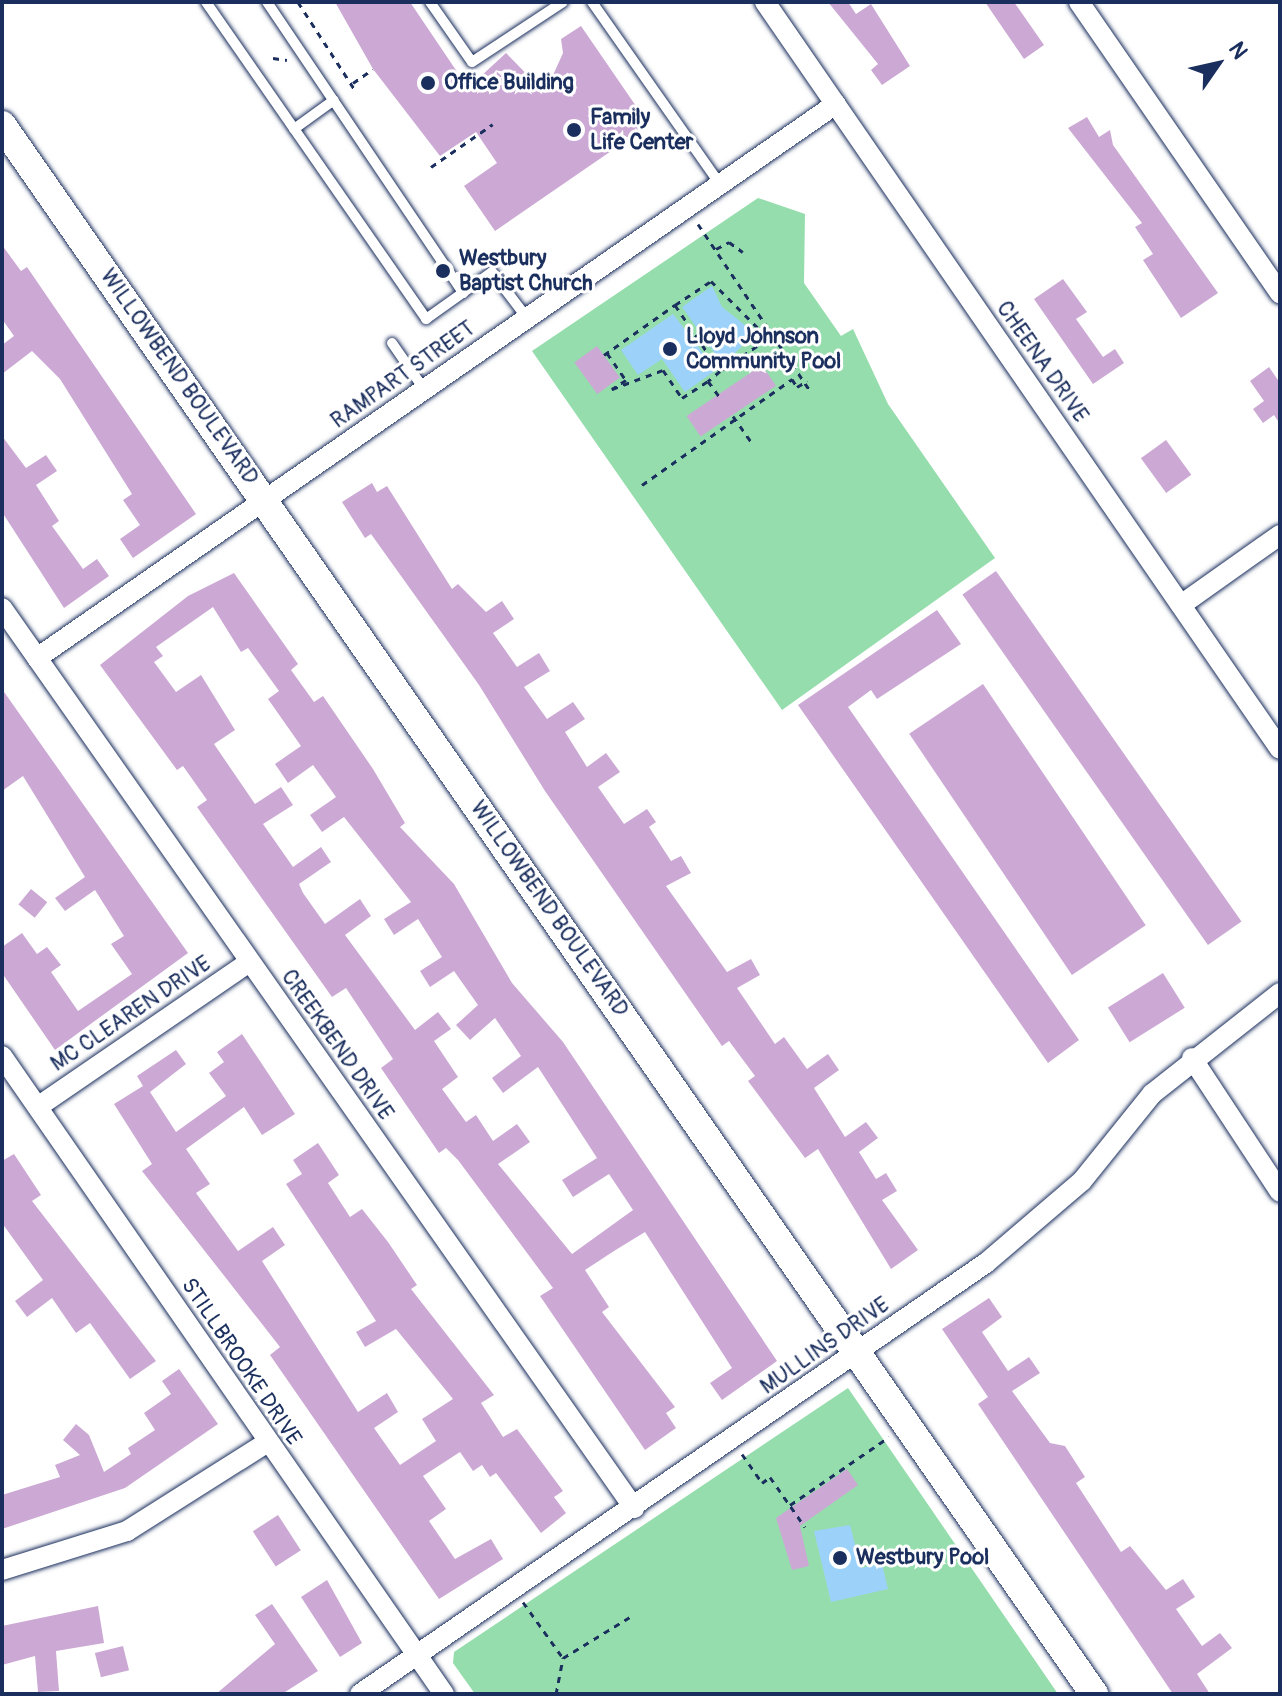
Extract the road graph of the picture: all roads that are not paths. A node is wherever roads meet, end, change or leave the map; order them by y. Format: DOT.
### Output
graph roads {
  1 [pos="206,2"];
  2 [pos="267,2"];
  3 [pos="430,2"];
  4 [pos="563,2"];
  5 [pos="592,2"];
  6 [pos="765,2"];
  7 [pos="1079,2"];
  8 [pos="334,100"];
  9 [pos="836,104"];
  10 [pos="2,125"];
  11 [pos="294,129"];
  12 [pos="720,184"];
  13 [pos="463,293"];
  14 [pos="1280,293"];
  15 [pos="527,318"];
  16 [pos="392,343"];
  17 [pos="424,389"];
  18 [pos="266,499"];
  19 [pos="1280,535"];
  20 [pos="1181,605"];
  21 [pos="2,608"];
  22 [pos="37,658"];
  23 [pos="1280,749"];
  24 [pos="249,962"];
  25 [pos="1280,993"];
  26 [pos="2,1056"];
  27 [pos="1192,1058"];
  28 [pos="39,1106"];
  29 [pos="1280,1192"];
  30 [pos="857,1352"];
  31 [pos="266,1443"];
  32 [pos="634,1508"];
  33 [pos="2,1570"];
  34 [pos="418,1656"];
  35 [pos="360,1694"];
  36 [pos="444,1694"];
  37 [pos="1094,1694"];
  1 -- 11 [label="lane"];
  2 -- 8 [label="lane"];
  3 -- 4 [label="lane"];
  5 -- 12 [label="lane"];
  6 -- 9 [label="street, CHEENA DRIVE"];
  7 -- 14 [label="street"];
  8 -- 11 [label="lane"];
  8 -- 13 [label="lane"];
  9 -- 12 [label="street, RAMPART STREET"];
  9 -- 20 [label="street, CHEENA DRIVE"];
  10 -- 18 [label="main road, WILLOWBEND BOULEVARD"];
  11 -- 13 [label="lane"];
  12 -- 15 [label="street, RAMPART STREET"];
  13 -- 15 [label="lane"];
  15 -- 17 [label="street, RAMPART STREET"];
  16 -- 17 [label="lane"];
  17 -- 18 [label="street, RAMPART STREET"];
  18 -- 22 [label="street, RAMPART STREET"];
  18 -- 30 [label="main road, WILLOWBEND BOULEVARD"];
  19 -- 20 [label="street"];
  20 -- 23 [label="street, CHEENA DRIVE"];
  21 -- 22 [label="street, CREEKBEND DRIVE"];
  22 -- 24 [label="street, CREEKBEND DRIVE"];
  24 -- 28 [label="street, MC CLEAREN DRIVE"];
  24 -- 32 [label="street, CREEKBEND DRIVE"];
  25 -- 27 [label="street, MULLINS DRIVE"];
  26 -- 28 [label="street, STILLBROOKE DRIVE"];
  27 -- 29 [label="street"];
  27 -- 30 [label="street, MULLINS DRIVE"];
  28 -- 31 [label="street, STILLBROOKE DRIVE"];
  30 -- 32 [label="street, MULLINS DRIVE"];
  30 -- 37 [label="main road, WILLOWBEND BOULEVARD"];
  31 -- 33 [label="street"];
  31 -- 34 [label="street, STILLBROOKE DRIVE"];
  32 -- 34 [label="street, MULLINS DRIVE"];
  34 -- 35 [label="street, MULLINS DRIVE"];
  34 -- 36 [label="street, STILLBROOKE DRIVE"];
}
